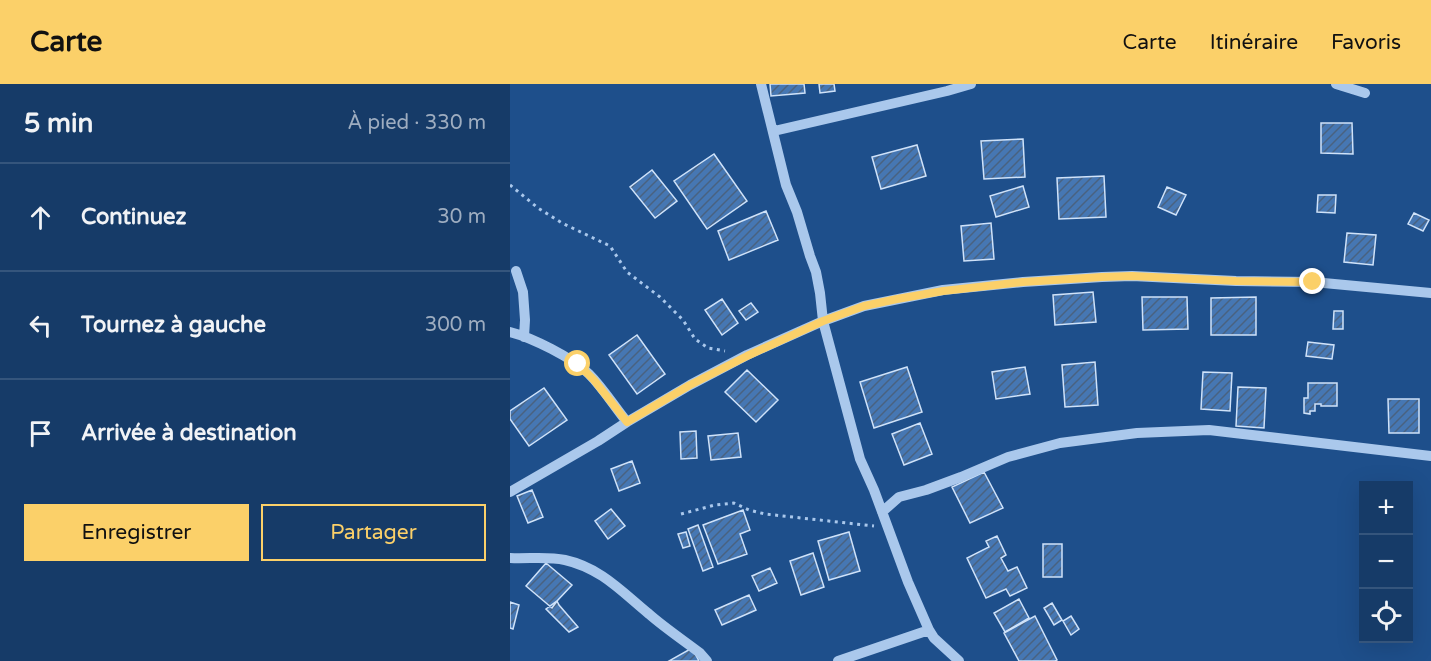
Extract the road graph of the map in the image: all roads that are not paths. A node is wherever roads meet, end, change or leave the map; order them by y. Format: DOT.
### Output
graph roads {
  1 [pos="761,84"];
  2 [pos="971,84"];
  3 [pos="1336,84"];
  4 [pos="1365,93"];
  5 [pos="774,131"];
  6 [pos="516,271"];
  7 [pos="1431,293"];
  8 [pos="823,321"];
  9 [pos="510,332"];
  10 [pos="524,337"];
  11 [pos="627,422"];
  12 [pos="1431,456"];
  13 [pos="510,492"];
  14 [pos="882,512"];
  15 [pos="510,558"];
  16 [pos="929,630"];
  17 [pos="707,661"];
  18 [pos="838,661"];
  19 [pos="959,661"];
  1 -- 5 [label="street"];
  2 -- 5 [label="street"];
  3 -- 4 [label="street"];
  5 -- 8 [label="street"];
  6 -- 10 [label="street"];
  7 -- 8 [label="street"];
  8 -- 11 [label="street"];
  8 -- 14 [label="street"];
  9 -- 10 [label="street"];
  10 -- 11 [label="street"];
  11 -- 13 [label="street"];
  12 -- 14 [label="street"];
  14 -- 16 [label="street"];
  15 -- 17 [label="street"];
  16 -- 18 [label="street"];
  16 -- 19 [label="street"];
}
